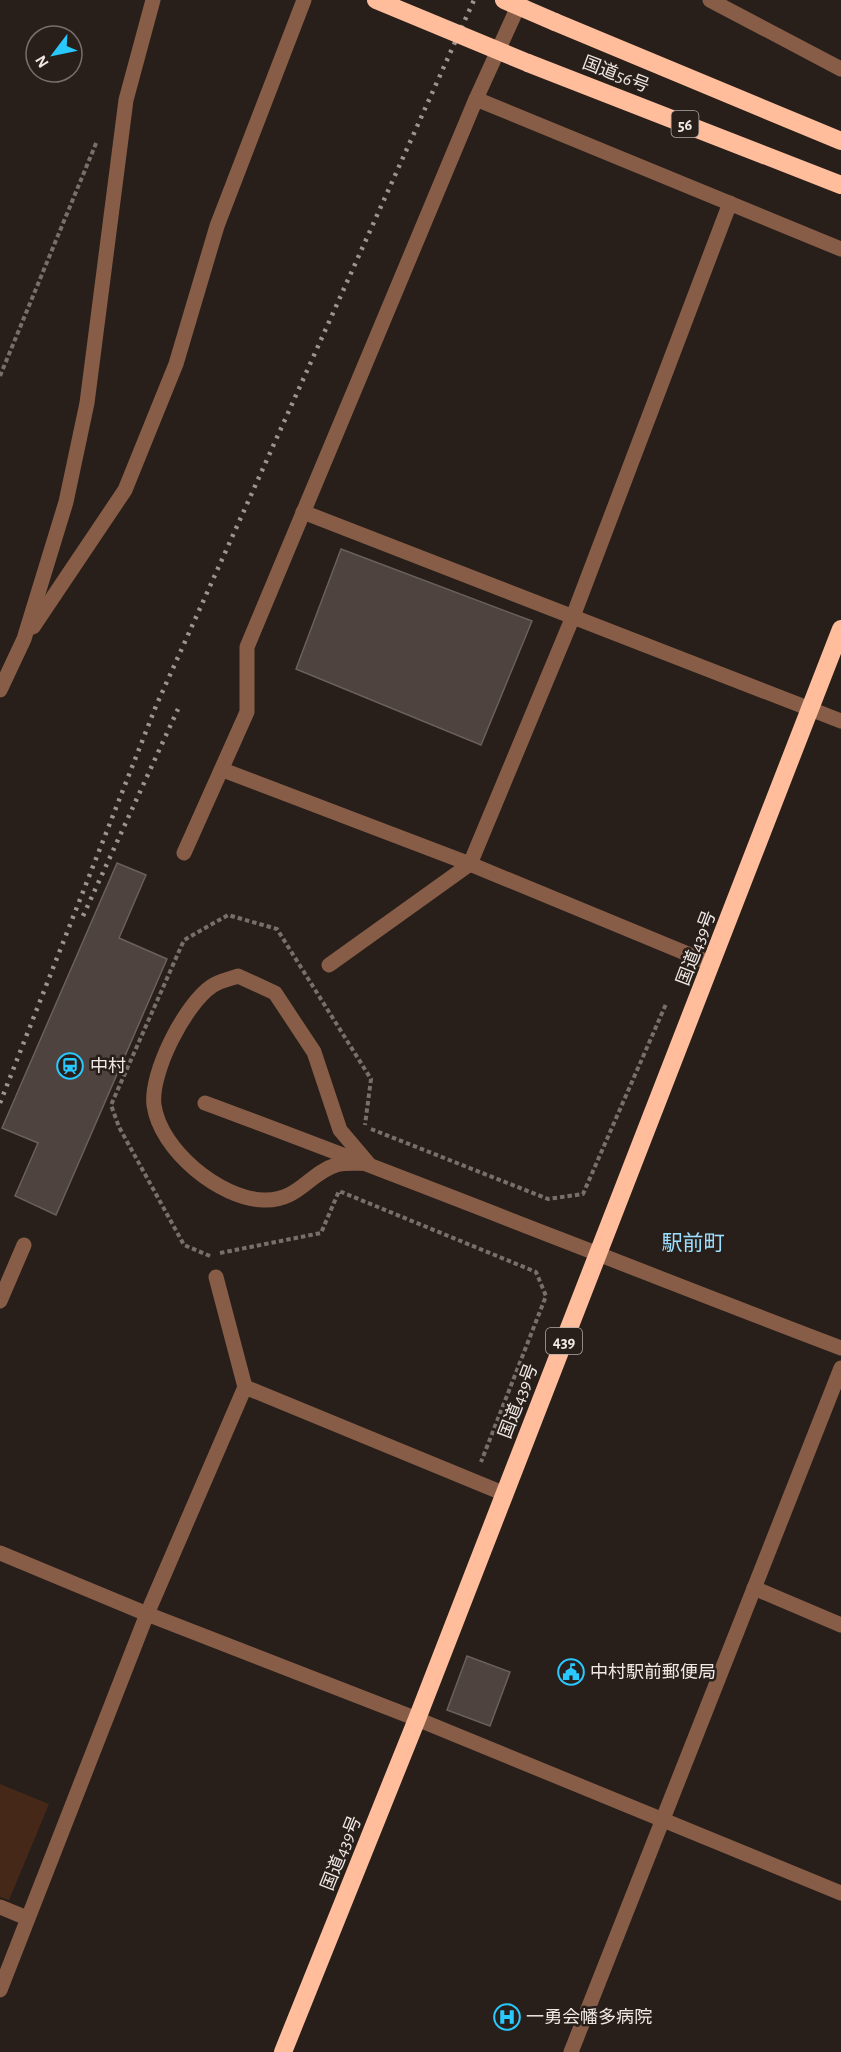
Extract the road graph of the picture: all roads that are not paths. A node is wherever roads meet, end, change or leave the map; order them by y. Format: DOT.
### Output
graph roads {
  1 [pos="153,0"];
  2 [pos="304,0"];
  3 [pos="376,0"];
  4 [pos="504,0"];
  5 [pos="521,0"];
  6 [pos="710,0"];
  7 [pos="841,69"];
  8 [pos="476,99"];
  9 [pos="841,141"];
  10 [pos="841,185"];
  11 [pos="730,203"];
  12 [pos="841,249"];
  13 [pos="303,512"];
  14 [pos="572,619"];
  15 [pos="841,629"];
  16 [pos="24,639"];
  17 [pos="0,690"];
  18 [pos="808,709"];
  19 [pos="841,721"];
  20 [pos="223,770"];
  21 [pos="184,854"];
  22 [pos="470,864"];
  23 [pos="712,964"];
  24 [pos="329,965"];
  25 [pos="205,1103"];
  26 [pos="368,1163"];
  27 [pos="24,1245"];
  28 [pos="597,1256"];
  29 [pos="216,1276"];
  30 [pos="0,1300"];
  31 [pos="841,1348"];
  32 [pos="841,1368"];
  33 [pos="245,1387"];
  34 [pos="505,1494"];
  35 [pos="0,1553"];
  36 [pos="754,1588"];
  37 [pos="147,1614"];
  38 [pos="841,1625"];
  39 [pos="417,1719"];
  40 [pos="663,1820"];
  41 [pos="841,1893"];
  42 [pos="0,1907"];
  43 [pos="27,1918"];
  44 [pos="0,1990"];
  45 [pos="283,2052"];
  46 [pos="571,2052"];
  1 -- 16 [label="street"];
  2 -- 16 [label="street"];
  3 -- 10 [label="highway, 国道56号 / 56, bridge"];
  4 -- 9 [label="highway, 国道56号 / 56, bridge"];
  5 -- 8 [label="street"];
  6 -- 7 [label="street"];
  8 -- 11 [label="street"];
  8 -- 13 [label="street"];
  11 -- 12 [label="street"];
  11 -- 14 [label="street"];
  13 -- 14 [label="street"];
  13 -- 20 [label="street"];
  14 -- 18 [label="street"];
  14 -- 22 [label="street"];
  15 -- 18 [label="highway, 国道439号 / 439"];
  16 -- 17 [label="street"];
  18 -- 19 [label="street"];
  18 -- 23 [label="highway, 国道439号 / 439"];
  20 -- 21 [label="street"];
  20 -- 22 [label="street"];
  22 -- 23 [label="street"];
  22 -- 24 [label="street"];
  23 -- 28 [label="highway, 国道439号 / 439"];
  25 -- 26 [label="street"];
  26 -- 26 [label="street"];
  26 -- 28 [label="street"];
  27 -- 30 [label="street"];
  28 -- 31 [label="street"];
  28 -- 34 [label="highway, 国道439号 / 439"];
  29 -- 33 [label="street"];
  32 -- 36 [label="street"];
  33 -- 34 [label="street"];
  33 -- 37 [label="street"];
  34 -- 39 [label="highway, 国道439号 / 439"];
  35 -- 37 [label="street"];
  36 -- 38 [label="street"];
  36 -- 40 [label="street"];
  37 -- 39 [label="street"];
  37 -- 43 [label="street"];
  39 -- 40 [label="street"];
  39 -- 45 [label="highway, 国道439号 / 439"];
  40 -- 41 [label="street"];
  40 -- 46 [label="street"];
  42 -- 43 [label="street"];
  43 -- 44 [label="street"];
}
